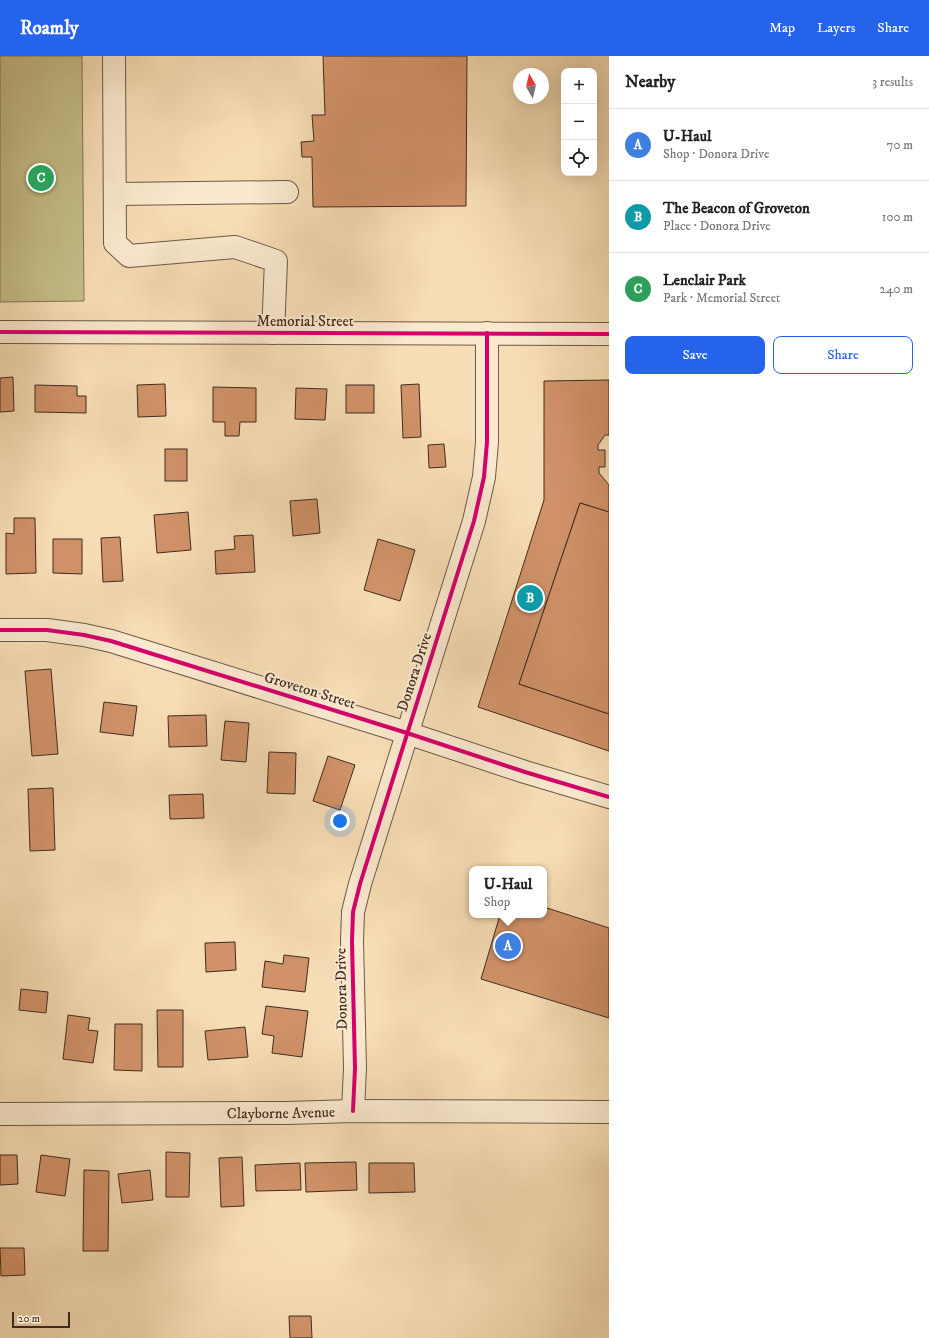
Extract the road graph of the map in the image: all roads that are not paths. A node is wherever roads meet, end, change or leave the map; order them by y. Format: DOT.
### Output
graph roads {
  1 [pos="114,56"];
  2 [pos="287,192"];
  3 [pos="114,194"];
  4 [pos="0,332"];
  5 [pos="273,333"];
  6 [pos="487,334"];
  7 [pos="609,334"];
  8 [pos="0,630"];
  9 [pos="407,733"];
  10 [pos="609,797"];
  11 [pos="354,1111"];
  12 [pos="609,1112"];
  13 [pos="0,1114"];
  1 -- 3 [label="street"];
  2 -- 3 [label="street"];
  3 -- 5 [label="street"];
  4 -- 5 [label="street, Memorial Street"];
  5 -- 6 [label="street, Memorial Street"];
  6 -- 7 [label="street, Memorial Street"];
  6 -- 9 [label="street, Donora Drive"];
  8 -- 9 [label="street, Groveton Street"];
  9 -- 10 [label="street, Groveton Street"];
  9 -- 11 [label="street, Donora Drive"];
  11 -- 12 [label="street, Clayborne Avenue"];
  11 -- 13 [label="street, Clayborne Avenue"];
}
